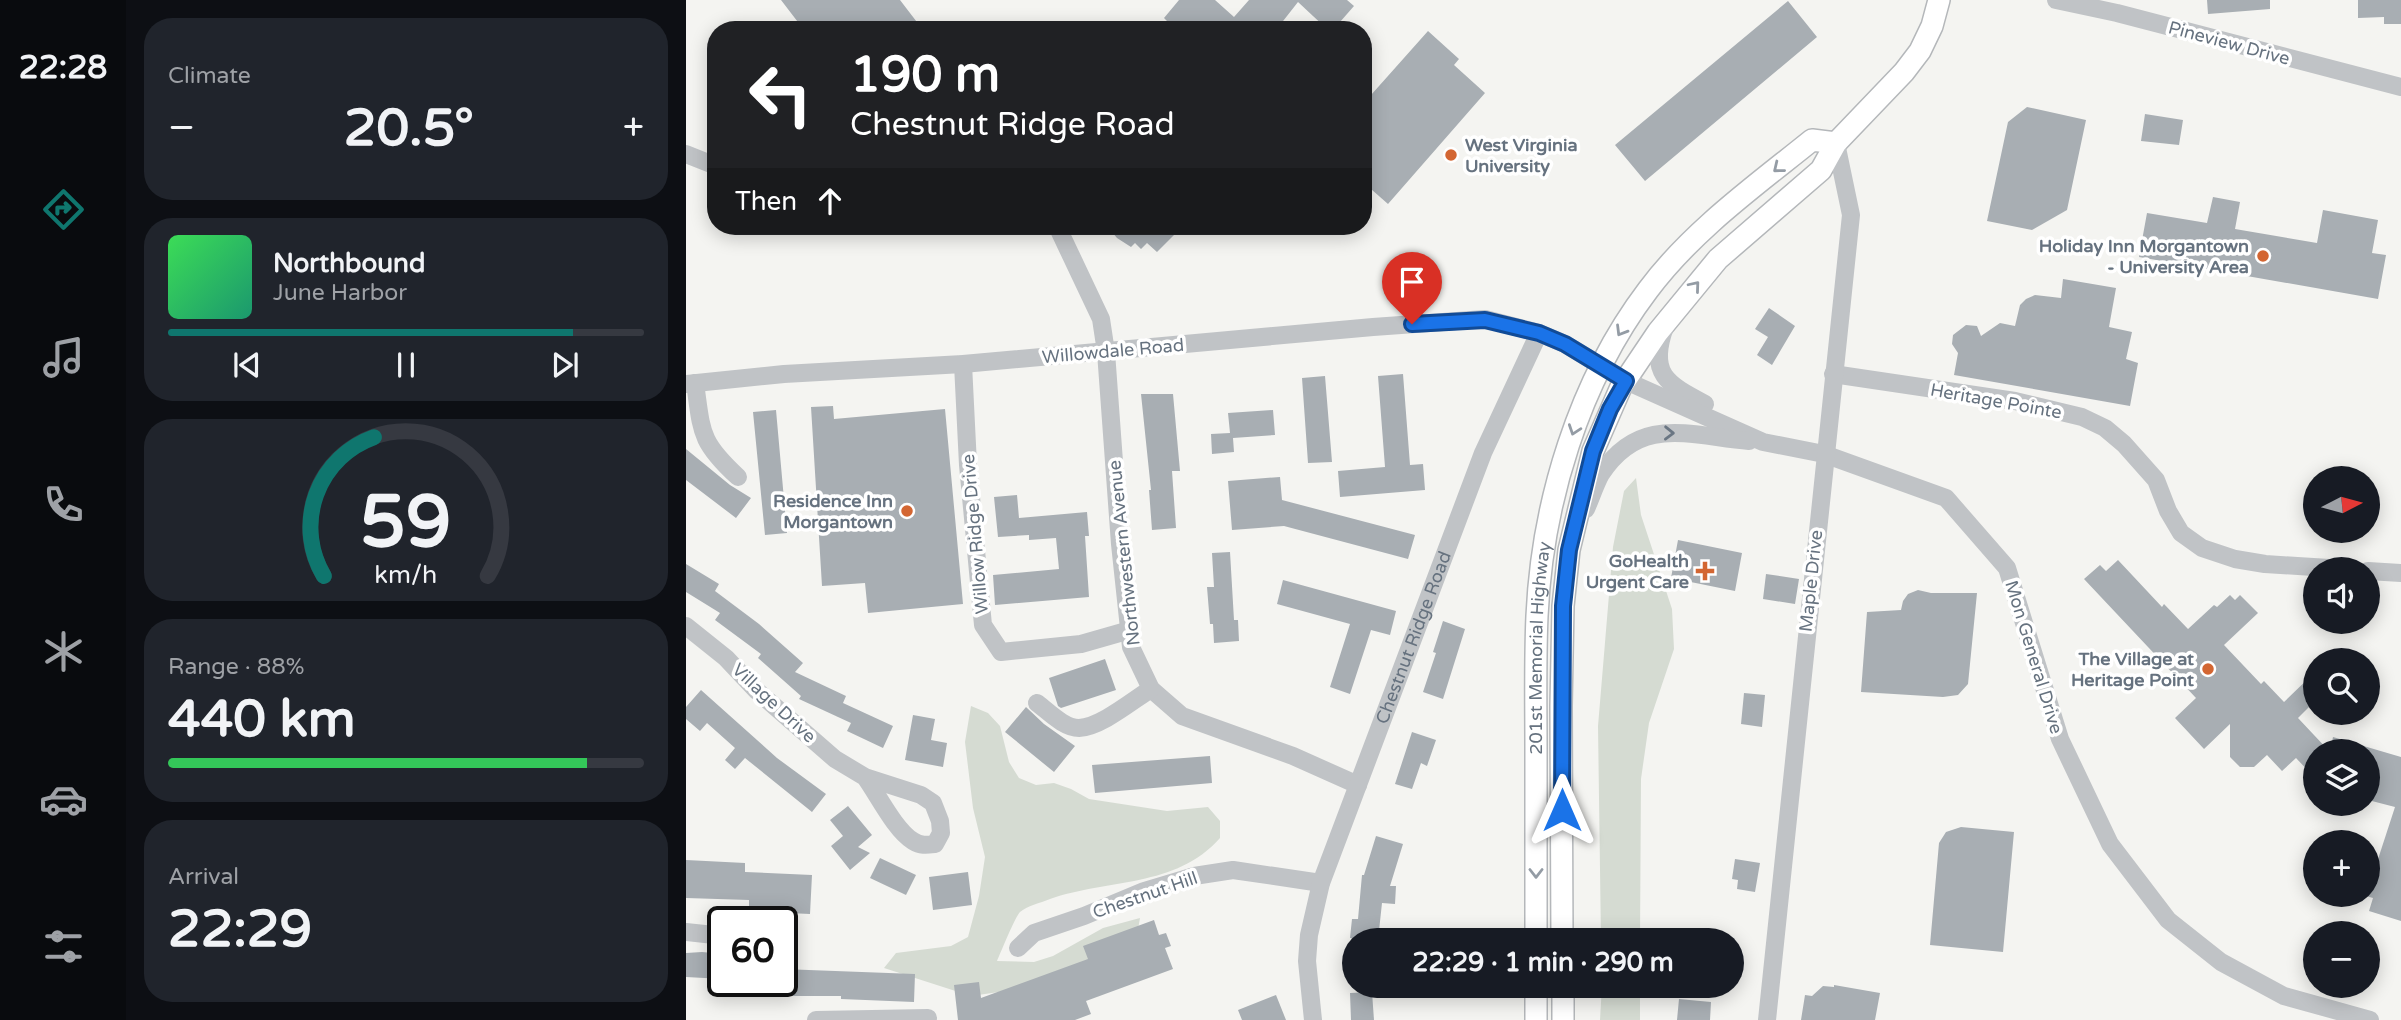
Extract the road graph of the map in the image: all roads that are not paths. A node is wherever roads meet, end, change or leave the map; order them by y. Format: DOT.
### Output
graph roads {
  1 [pos="1939,0"];
  2 [pos="2056,0"];
  3 [pos="2401,88"];
  4 [pos="1836,143"];
  5 [pos="686,154"];
  6 [pos="707,162"];
  7 [pos="1061,235"];
  8 [pos="1668,318"];
  9 [pos="1539,333"];
  10 [pos="1106,352"];
  11 [pos="963,364"];
  12 [pos="1601,367"];
  13 [pos="1833,374"];
  14 [pos="1626,381"];
  15 [pos="691,383"];
  16 [pos="1763,442"];
  17 [pos="1824,454"];
  18 [pos="738,477"];
  19 [pos="1569,550"];
  20 [pos="2303,566"];
  21 [pos="2380,572"];
  22 [pos="2401,573"];
  23 [pos="686,626"];
  24 [pos="1130,630"];
  25 [pos="1151,689"];
  26 [pos="1037,703"];
  27 [pos="865,777"];
  28 [pos="1358,785"];
  29 [pos="1321,883"];
  30 [pos="1536,928"];
  31 [pos="1562,928"];
  32 [pos="686,932"];
  33 [pos="707,934"];
  34 [pos="1018,948"];
  35 [pos="1536,998"];
  36 [pos="1563,998"];
  37 [pos="928,1018"];
  38 [pos="816,1020"];
  39 [pos="1313,1020"];
  40 [pos="1536,1020"];
  41 [pos="1563,1020"];
  42 [pos="1767,1020"];
  43 [pos="2370,1020"];
  1 -- 4 [label="main road"];
  2 -- 3 [label="street, Pineview Drive"];
  8 -- 4 [label="main road, one-way"];
  4 -- 12 [label="main road, one-way"];
  4 -- 13 [label="street, Maple Drive"];
  5 -- 6 [label="street"];
  7 -- 10 [label="street, Northwestern Avenue"];
  8 -- 14 [label="main road"];
  8 -- 16 [label="street"];
  9 -- 10 [label="street, Willowdale Road"];
  9 -- 12 [label="street"];
  9 -- 28 [label="street, Chestnut Ridge Road"];
  10 -- 11 [label="street, Willowdale Road"];
  10 -- 24 [label="street, Northwestern Avenue"];
  11 -- 15 [label="street, Willowdale Road"];
  11 -- 24 [label="street, Willow Ridge Drive"];
  12 -- 14 [label="street"];
  12 -- 30 [label="main road, 201st Memorial Highway, one-way"];
  13 -- 17 [label="street, Maple Drive"];
  13 -- 20 [label="street, Heritage Pointe"];
  14 -- 16 [label="street, Mon General Drive"];
  14 -- 19 [label="main road, 201st Memorial Highway"];
  15 -- 18 [label="street"];
  16 -- 17 [label="street, Mon General Drive"];
  19 -- 16 [label="street, one-way"];
  17 -- 42 [label="street, Maple Drive"];
  17 -- 43 [label="street, Mon General Drive"];
  19 -- 31 [label="main road, 201st Memorial Highway"];
  21 -- 22 [label="street"];
  23 -- 27 [label="street, Village Drive"];
  24 -- 25 [label="street, Northwestern Avenue"];
  25 -- 26 [label="street"];
  25 -- 28 [label="street, Northwestern Avenue"];
  27 -- 27 [label="street, Village Drive"];
  28 -- 29 [label="street, Chestnut Ridge Road"];
  29 -- 34 [label="street, Chestnut Hill"];
  29 -- 39 [label="street, Chestnut Ridge Road"];
  32 -- 33 [label="street"];
  35 -- 40 [label="main road"];
  36 -- 41 [label="main road"];
  37 -- 38 [label="street"];
}
